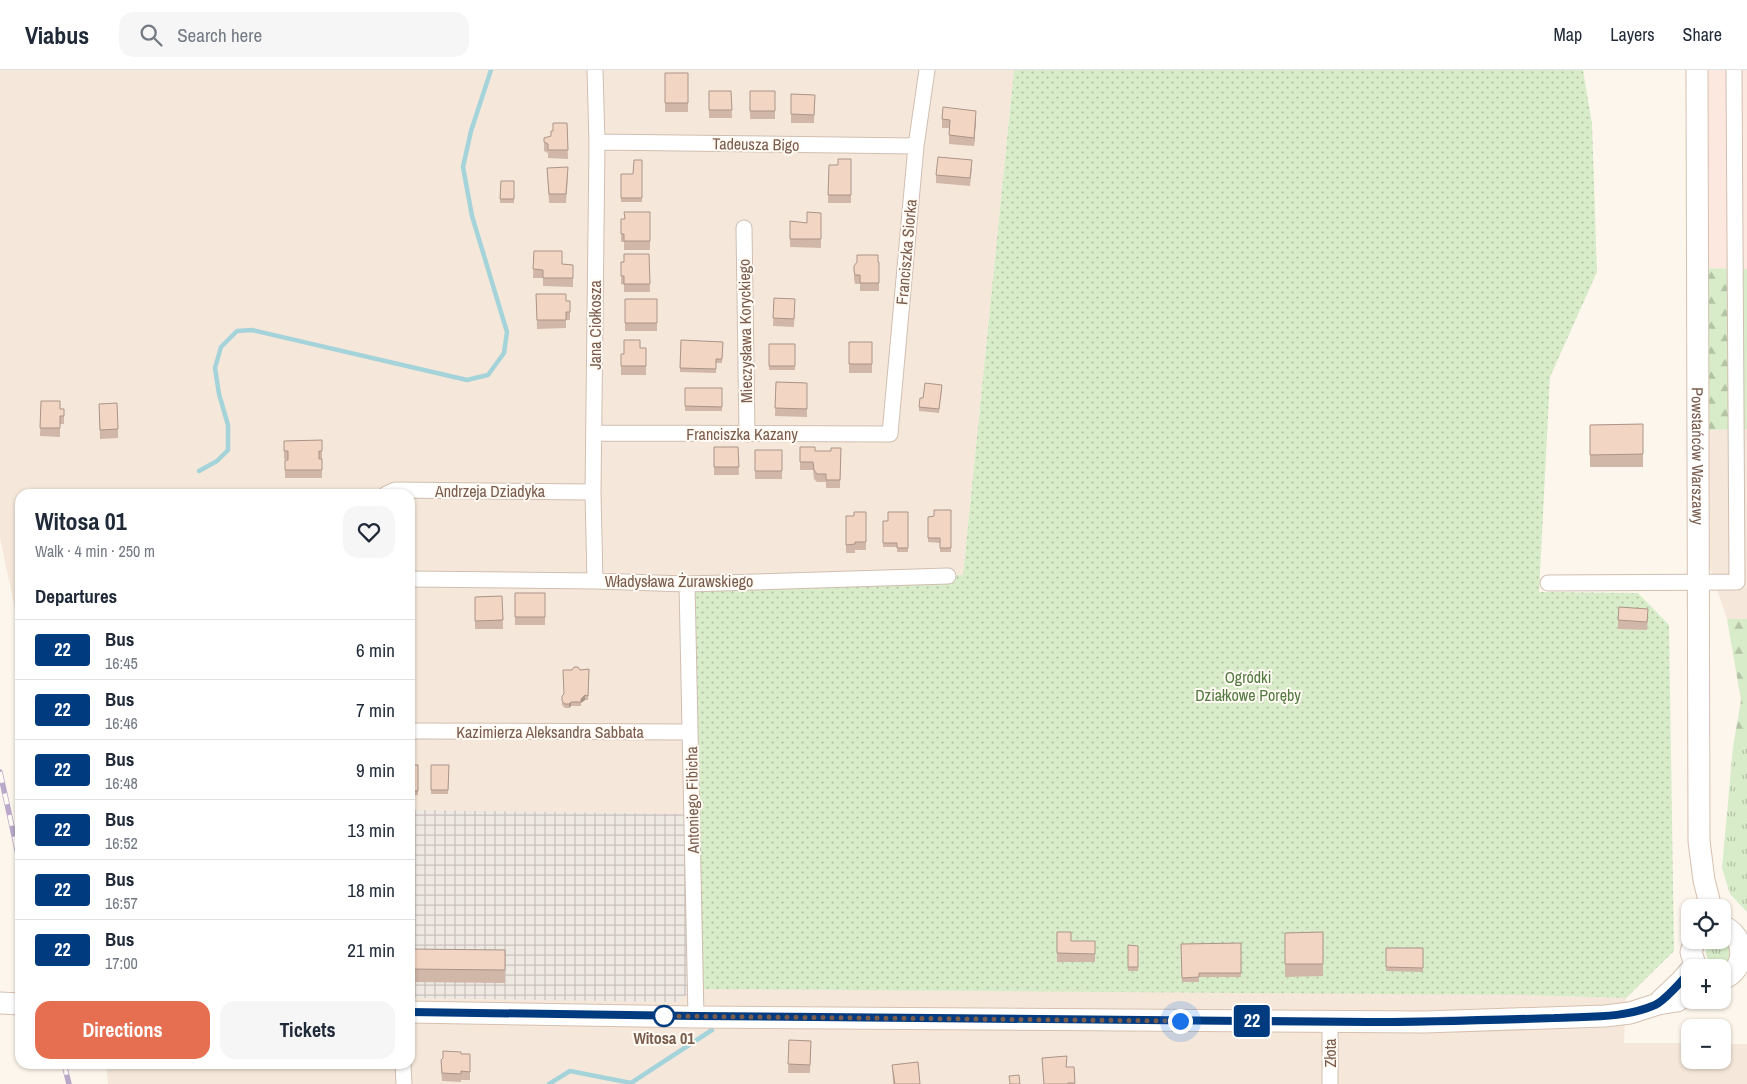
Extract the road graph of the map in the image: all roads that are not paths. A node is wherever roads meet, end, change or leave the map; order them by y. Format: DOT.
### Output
graph roads {
  1 [pos="595,70"];
  2 [pos="928,70"];
  3 [pos="1697,70"];
  4 [pos="1734,70"];
  5 [pos="597,142"];
  6 [pos="916,146"];
  7 [pos="744,228"];
  8 [pos="595,433"];
  9 [pos="747,434"];
  10 [pos="890,434"];
  11 [pos="415,490"];
  12 [pos="593,492"];
  13 [pos="948,576"];
  14 [pos="415,579"];
  15 [pos="595,581"];
  16 [pos="1698,582"];
  17 [pos="1742,582"];
  18 [pos="687,584"];
  19 [pos="1548,584"];
  20 [pos="415,731"];
  21 [pos="690,732"];
  22 [pos="1699,841"];
  23 [pos="1694,899"];
  24 [pos="1708,899"];
  25 [pos="1731,930"];
  26 [pos="1746,946"];
  27 [pos="1735,975"];
  28 [pos="1681,982"];
  29 [pos="1681,999"];
  30 [pos="0,1003"];
  31 [pos="15,1004"];
  32 [pos="1658,1004"];
  33 [pos="415,1012"];
  34 [pos="696,1016"];
  35 [pos="1330,1022"];
  36 [pos="404,1069"];
  37 [pos="404,1084"];
  38 [pos="1330,1084"];
  1 -- 5 [label="street, Jana Ciołkosza"];
  2 -- 6 [label="street, Franciszka Siorka"];
  3 -- 16 [label="street, Powstańców Warszawy"];
  4 -- 17 [label="street"];
  5 -- 6 [label="street, Tadeusza Bigo"];
  5 -- 8 [label="street, Jana Ciołkosza"];
  6 -- 10 [label="street, Franciszka Siorka"];
  7 -- 9 [label="street, Mieczysława Koryckiego"];
  8 -- 9 [label="street, Franciszka Kazany"];
  8 -- 12 [label="street, Jana Ciołkosza"];
  9 -- 10 [label="street, Franciszka Kazany"];
  11 -- 12 [label="street, Andrzeja Dziadyka"];
  12 -- 15 [label="street, Jana Ciołkosza"];
  13 -- 18 [label="street, Władysława Żurawskiego"];
  14 -- 15 [label="street, Władysława Żurawskiego"];
  15 -- 18 [label="street, Władysława Żurawskiego"];
  16 -- 17 [label="street"];
  16 -- 19 [label="street"];
  16 -- 22 [label="street, Powstańców Warszawy"];
  18 -- 21 [label="street, Antoniego Fibicha"];
  20 -- 21 [label="street, Kazimierza Aleksandra Sabbata"];
  21 -- 34 [label="street, Antoniego Fibicha"];
  22 -- 23 [label="street, Powstańców Warszawy"];
  22 -- 24 [label="street, Powstańców Warszawy"];
  25 -- 26 [label="street"];
  26 -- 27 [label="street"];
  28 -- 32 [label="street"];
  29 -- 32 [label="street"];
  30 -- 31 [label="street"];
  32 -- 35 [label="street"];
  33 -- 34 [label="street"];
  34 -- 35 [label="street"];
  35 -- 38 [label="street, Złota"];
  36 -- 37 [label="street"];
}
